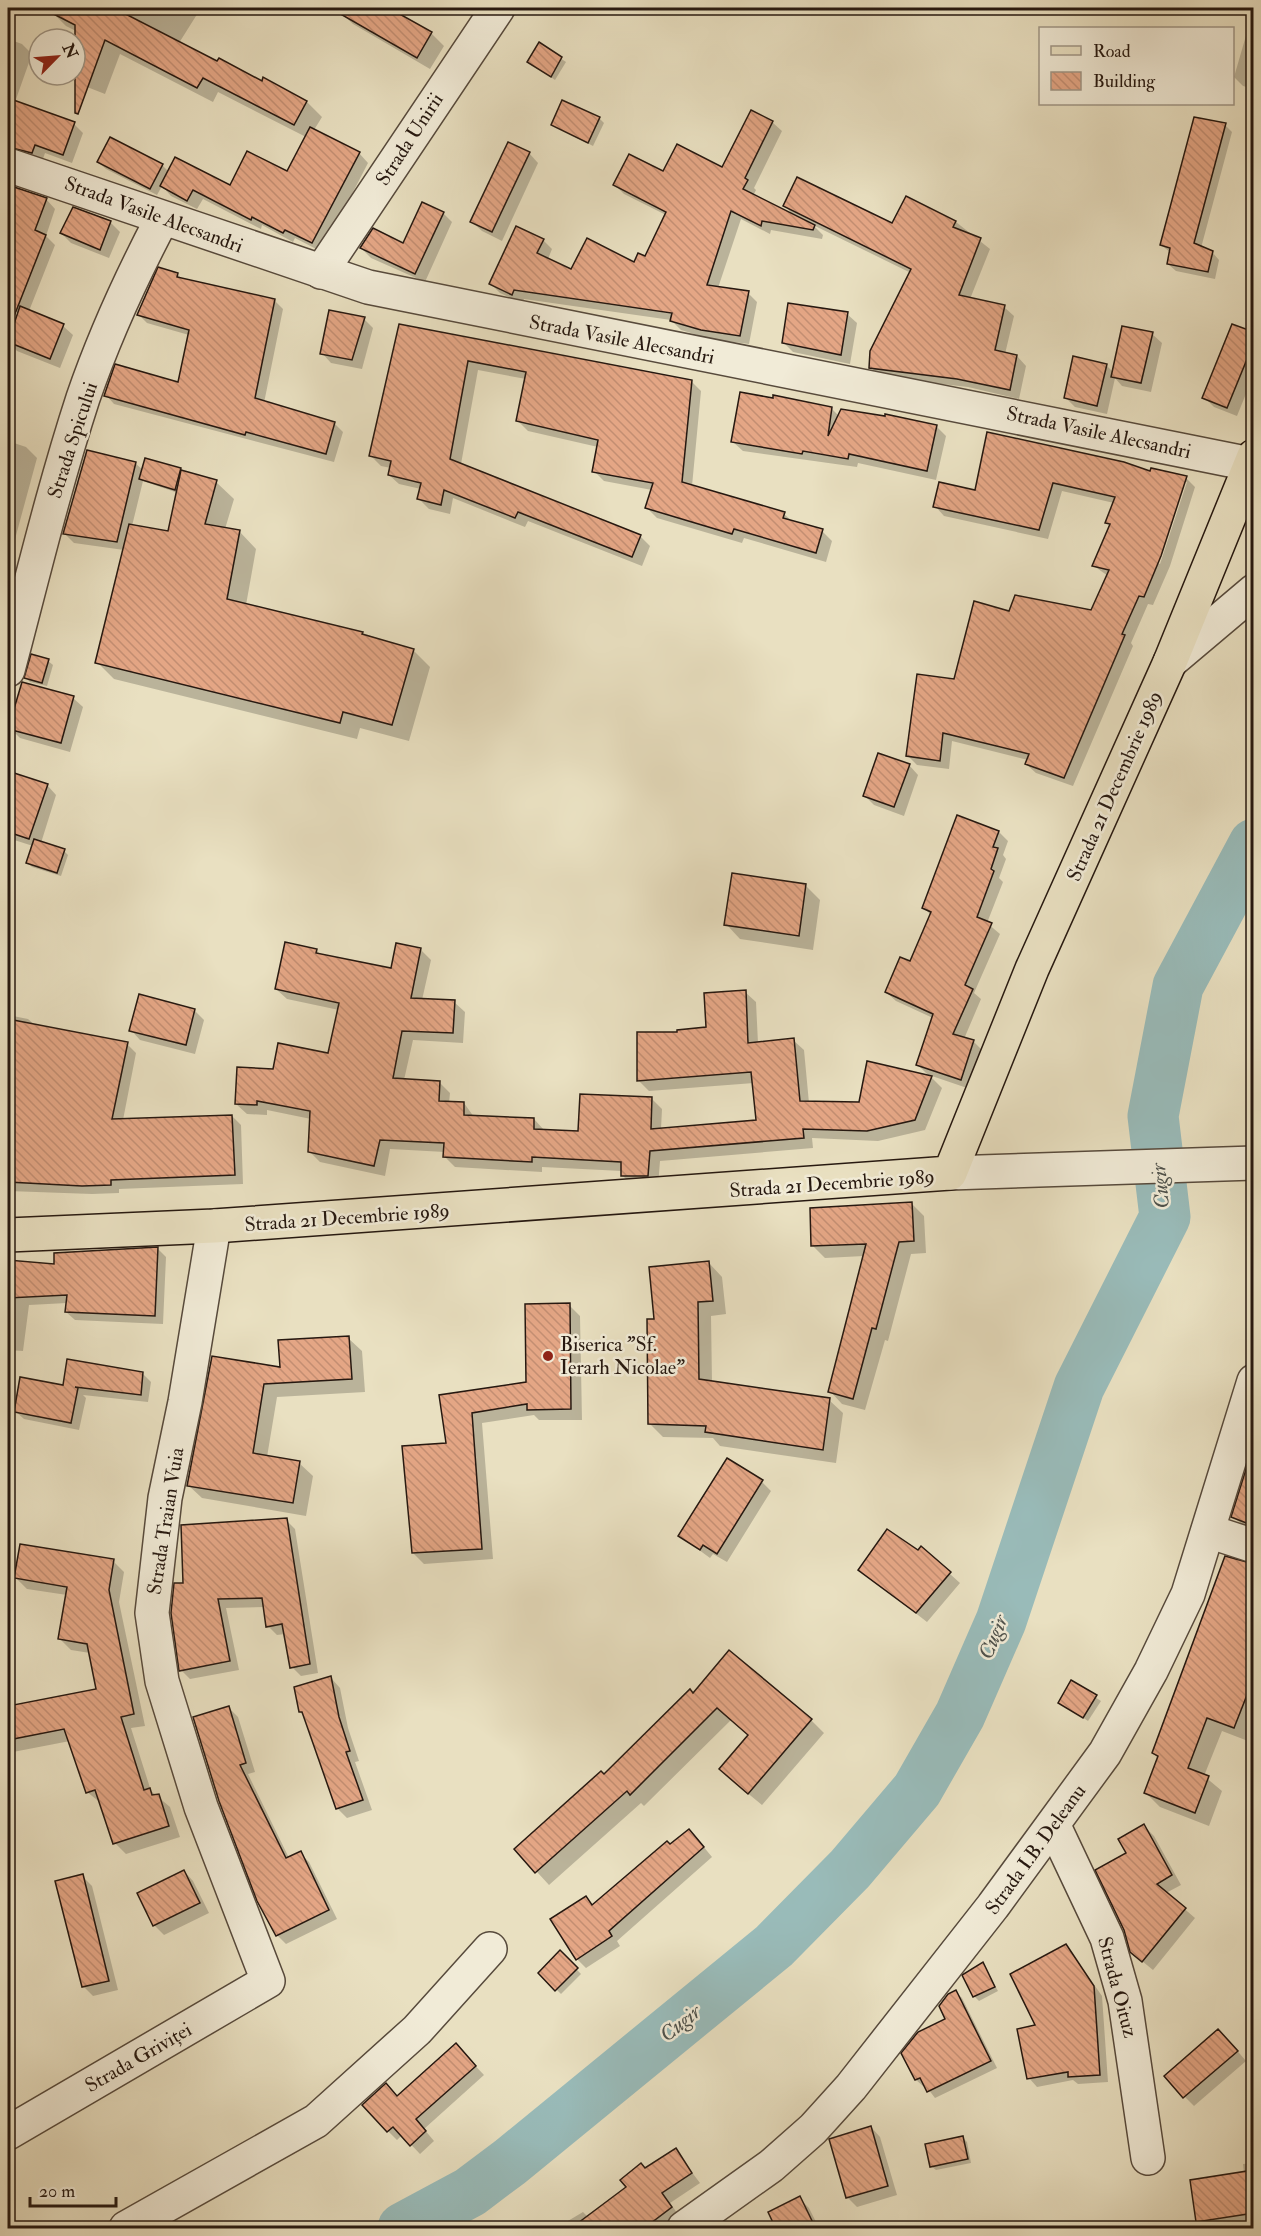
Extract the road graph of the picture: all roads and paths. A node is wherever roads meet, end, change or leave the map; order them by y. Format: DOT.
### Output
graph roads {
  1 [pos="498,8"];
  2 [pos="8,165"];
  3 [pos="162,219"];
  4 [pos="321,272"];
  5 [pos="1249,477"];
  6 [pos="1254,591"];
  7 [pos="17,599"];
  8 [pos="1170,662"];
  9 [pos="8,670"];
  10 [pos="1253,1163"];
  11 [pos="950,1173"];
  12 [pos="214,1226"];
  13 [pos="8,1235"];
  14 [pos="1254,1381"];
  15 [pos="1208,1531"];
  16 [pos="1254,1546"];
  17 [pos="1053,1826"];
  18 [pos="490,1949"];
  19 [pos="268,1981"];
  20 [pos="8,2133"];
  21 [pos="1148,2158"];
  22 [pos="126,2229"];
  23 [pos="684,2229"];
  1 -- 4 [label="street, Strada Unirii"];
  2 -- 3 [label="street, Strada Vasile Alecsandri"];
  3 -- 4 [label="street, Strada Vasile Alecsandri"];
  3 -- 7 [label="street, Strada Spicului"];
  4 -- 5 [label="street, Strada Vasile Alecsandri"];
  5 -- 8 [label="main road, Strada 21 Decembrie 1989"];
  6 -- 8 [label="street"];
  7 -- 9 [label="street, Strada Spicului"];
  8 -- 11 [label="main road, Strada 21 Decembrie 1989"];
  10 -- 11 [label="street"];
  11 -- 12 [label="main road, Strada 21 Decembrie 1989"];
  12 -- 13 [label="main road, Strada 21 Decembrie 1989"];
  12 -- 19 [label="street, Strada Traian Vuia"];
  14 -- 15 [label="street, Strada I.B. Deleanu"];
  15 -- 16 [label="street"];
  15 -- 17 [label="street, Strada I.B. Deleanu"];
  17 -- 21 [label="street, Strada Oituz"];
  17 -- 23 [label="street, Strada I.B. Deleanu"];
  18 -- 22 [label="street"];
  19 -- 20 [label="street, Strada Griviței"];
}
